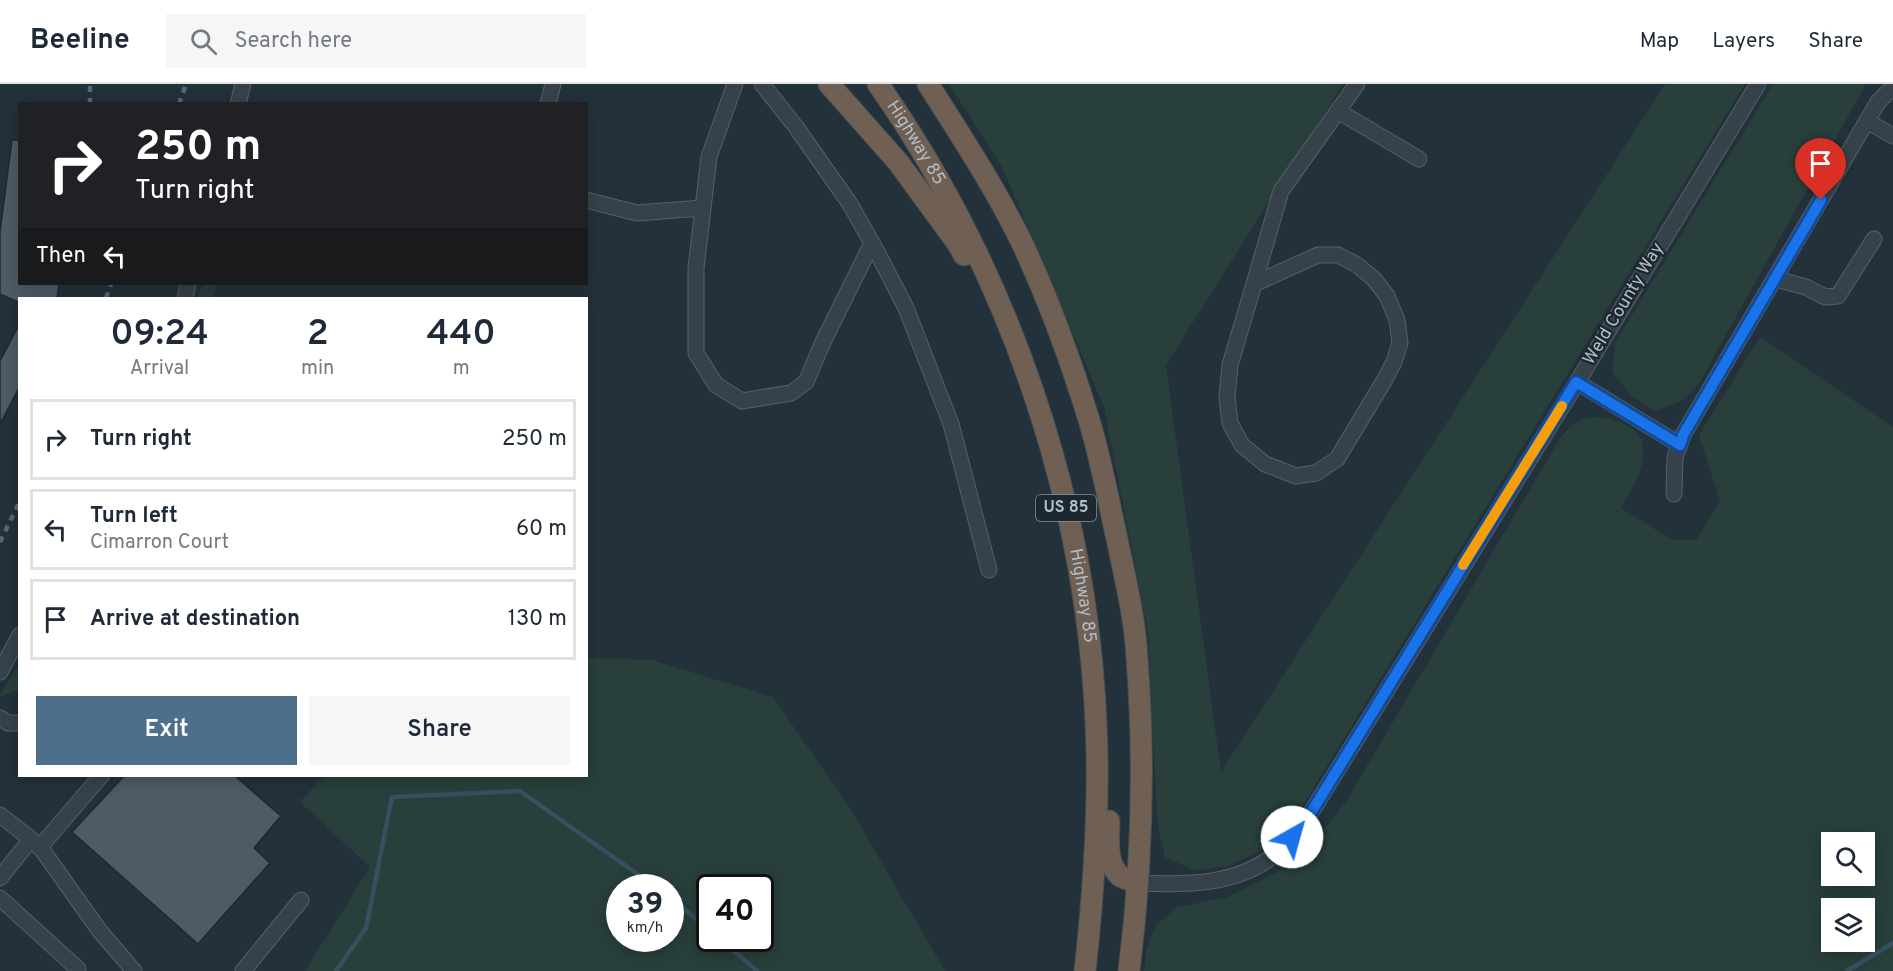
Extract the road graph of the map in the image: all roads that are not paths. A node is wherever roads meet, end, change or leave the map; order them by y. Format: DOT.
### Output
graph roads {
  1 [pos="243,84"];
  2 [pos="553,84"];
  3 [pos="735,84"];
  4 [pos="762,84"];
  5 [pos="829,84"];
  6 [pos="878,84"];
  7 [pos="928,84"];
  8 [pos="1357,84"];
  9 [pos="1758,84"];
  10 [pos="1893,91"];
  11 [pos="238,102"];
  12 [pos="548,102"];
  13 [pos="1338,111"];
  14 [pos="1867,121"];
  15 [pos="1893,136"];
  16 [pos="1419,159"];
  17 [pos="588,201"];
  18 [pos="702,208"];
  19 [pos="1874,239"];
  20 [pos="872,243"];
  21 [pos="1776,279"];
  22 [pos="1254,284"];
  23 [pos="1015,340"];
  24 [pos="1576,382"];
  25 [pos="1680,445"];
  26 [pos="1674,494"];
  27 [pos="989,570"];
  28 [pos="1086,615"];
  29 [pos="18,639"];
  30 [pos="0,672"];
  31 [pos="0,718"];
  32 [pos="18,723"];
  33 [pos="100,777"];
  34 [pos="0,815"];
  35 [pos="35,843"];
  36 [pos="5,861"];
  37 [pos="0,878"];
  38 [pos="1138,883"];
  39 [pos="0,897"];
  40 [pos="301,900"];
  41 [pos="76,971"];
  42 [pos="134,971"];
  43 [pos="243,971"];
  44 [pos="1085,971"];
  45 [pos="1129,971"];
  1 -- 11 [label="street"];
  2 -- 12 [label="street"];
  3 -- 18 [label="street"];
  4 -- 20 [label="street"];
  5 -- 23 [label="highway"];
  6 -- 23 [label="highway, Highway 85 / US 85"];
  7 -- 38 [label="highway, US 85"];
  8 -- 13 [label="street"];
  9 -- 24 [label="street, Weld County Way"];
  10 -- 14 [label="street"];
  13 -- 16 [label="street"];
  13 -- 22 [label="street"];
  14 -- 15 [label="street"];
  14 -- 21 [label="street"];
  17 -- 18 [label="street"];
  18 -- 20 [label="street"];
  19 -- 21 [label="street"];
  20 -- 27 [label="street"];
  21 -- 25 [label="street"];
  22 -- 22 [label="street"];
  23 -- 28 [label="highway, Highway 85 / US 85"];
  24 -- 25 [label="street"];
  24 -- 38 [label="street, Weld County Way"];
  25 -- 26 [label="street"];
  28 -- 38 [label="highway"];
  28 -- 44 [label="highway, Highway 85 / US 85"];
  29 -- 30 [label="street"];
  31 -- 32 [label="street"];
  33 -- 35 [label="street"];
  34 -- 35 [label="street"];
  35 -- 36 [label="street"];
  35 -- 42 [label="street"];
  36 -- 37 [label="street"];
  38 -- 45 [label="highway, US 85"];
  39 -- 41 [label="street"];
  40 -- 43 [label="street"];
}
